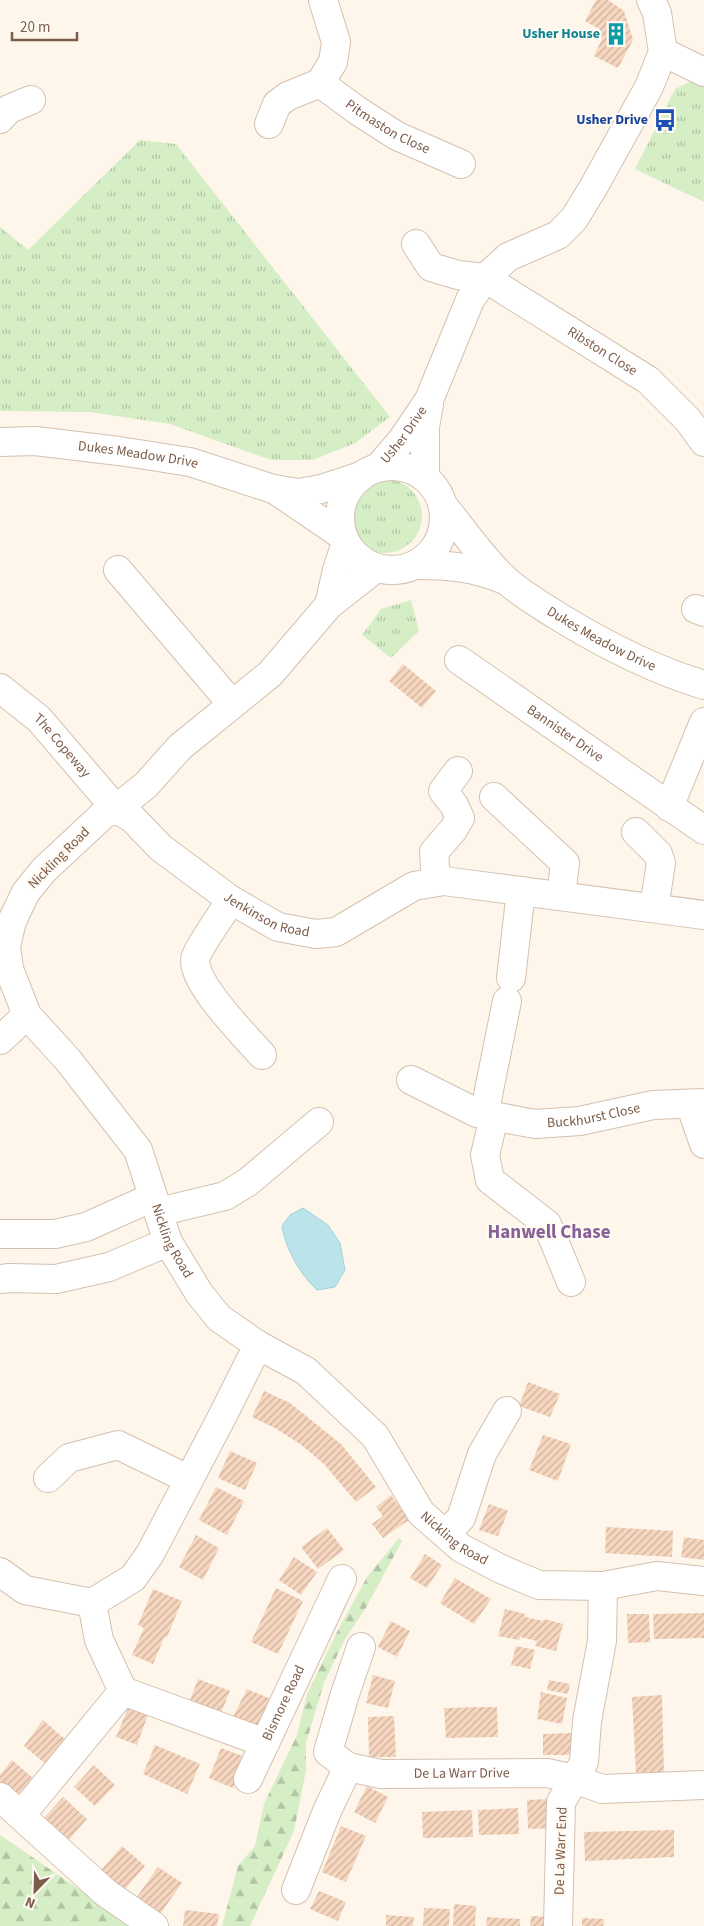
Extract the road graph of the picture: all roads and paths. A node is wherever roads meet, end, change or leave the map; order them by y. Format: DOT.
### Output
graph roads {
  1 [pos="323,0"];
  2 [pos="651,0"];
  3 [pos="663,52"];
  4 [pos="704,72"];
  5 [pos="320,83"];
  6 [pos="269,124"];
  7 [pos="461,164"];
  8 [pos="416,244"];
  9 [pos="485,278"];
  10 [pos="429,400"];
  11 [pos="0,442"];
  12 [pos="704,442"];
  13 [pos="370,472"];
  14 [pos="425,477"];
  15 [pos="273,489"];
  16 [pos="442,504"];
  17 [pos="344,539"];
  18 [pos="416,565"];
  19 [pos="376,568"];
  20 [pos="118,570"];
  21 [pos="505,580"];
  22 [pos="329,605"];
  23 [pos="459,660"];
  24 [pos="704,685"];
  25 [pos="0,688"];
  26 [pos="232,704"];
  27 [pos="699,718"];
  28 [pos="458,771"];
  29 [pos="494,797"];
  30 [pos="669,807"];
  31 [pos="116,809"];
  32 [pos="704,830"];
  33 [pos="636,832"];
  34 [pos="436,882"];
  35 [pos="521,891"];
  36 [pos="561,896"];
  37 [pos="231,900"];
  38 [pos="654,908"];
  39 [pos="704,915"];
  40 [pos="3,946"];
  41 [pos="27,1015"];
  42 [pos="0,1040"];
  43 [pos="262,1056"];
  44 [pos="411,1080"];
  45 [pos="697,1104"];
  46 [pos="489,1116"];
  47 [pos="319,1122"];
  48 [pos="704,1144"];
  49 [pos="155,1204"];
  50 [pos="0,1234"];
  51 [pos="168,1242"];
  52 [pos="0,1280"];
  53 [pos="571,1282"];
  54 [pos="258,1345"];
  55 [pos="507,1411"];
  56 [pos="48,1478"];
  57 [pos="188,1479"];
  58 [pos="446,1534"];
  59 [pos="0,1572"];
  60 [pos="342,1578"];
  61 [pos="704,1581"];
  62 [pos="603,1586"];
  63 [pos="92,1603"];
  64 [pos="361,1647"];
  65 [pos="123,1691"];
  66 [pos="265,1743"];
  67 [pos="348,1767"];
  68 [pos="248,1779"];
  69 [pos="575,1779"];
  70 [pos="704,1785"];
  71 [pos="0,1797"];
  72 [pos="21,1815"];
  73 [pos="296,1890"];
  74 [pos="154,1926"];
  75 [pos="558,1926"];
  1 -- 5 [label="street"];
  2 -- 3 [label="street, Usher Drive"];
  3 -- 4 [label="street"];
  3 -- 9 [label="street, Usher Drive"];
  5 -- 6 [label="street"];
  5 -- 7 [label="street, Pitmaston Close"];
  8 -- 9 [label="street"];
  9 -- 10 [label="street, Usher Drive"];
  9 -- 12 [label="street, Ribston Close"];
  10 -- 13 [label="street, Usher Drive"];
  10 -- 14 [label="street, Usher Drive"];
  11 -- 15 [label="street, Dukes Meadow Drive"];
  13 -- 14 [label="street"];
  13 -- 15 [label="street, Dukes Meadow Drive"];
  13 -- 17 [label="street"];
  14 -- 16 [label="street"];
  15 -- 17 [label="street, Dukes Meadow Drive"];
  16 -- 18 [label="street"];
  16 -- 21 [label="street, Dukes Meadow Drive"];
  17 -- 19 [label="street"];
  17 -- 22 [label="street, Nickling Road"];
  18 -- 19 [label="street"];
  18 -- 21 [label="street, Dukes Meadow Drive"];
  19 -- 22 [label="street, Nickling Road"];
  20 -- 26 [label="street"];
  21 -- 24 [label="street, Dukes Meadow Drive"];
  22 -- 26 [label="street, Nickling Road"];
  23 -- 30 [label="street, Bannister Drive"];
  25 -- 31 [label="street, The Copeway"];
  26 -- 31 [label="street, Nickling Road"];
  27 -- 30 [label="street"];
  28 -- 34 [label="street"];
  29 -- 36 [label="street"];
  30 -- 32 [label="street, Bannister Drive"];
  31 -- 37 [label="street, Jenkinson Road"];
  31 -- 40 [label="street, Nickling Road"];
  33 -- 38 [label="street"];
  34 -- 35 [label="street, Jenkinson Road"];
  34 -- 37 [label="street, Jenkinson Road"];
  35 -- 36 [label="street, Jenkinson Road"];
  35 -- 46 [label="street"];
  36 -- 38 [label="street, Jenkinson Road"];
  37 -- 43 [label="street"];
  38 -- 39 [label="street, Jenkinson Road"];
  40 -- 41 [label="street, Nickling Road"];
  41 -- 42 [label="street"];
  41 -- 49 [label="street, Nickling Road"];
  44 -- 46 [label="street, Buckhurst Close"];
  45 -- 46 [label="street, Buckhurst Close"];
  45 -- 48 [label="street"];
  46 -- 53 [label="street"];
  47 -- 49 [label="street"];
  49 -- 50 [label="street"];
  49 -- 51 [label="street, Nickling Road"];
  51 -- 52 [label="street"];
  51 -- 54 [label="street, Nickling Road"];
  54 -- 57 [label="street"];
  54 -- 58 [label="street, Nickling Road"];
  55 -- 58 [label="street"];
  56 -- 57 [label="street"];
  57 -- 63 [label="street"];
  58 -- 62 [label="street, Nickling Road"];
  59 -- 63 [label="street"];
  60 -- 66 [label="street, Bismore Road"];
  61 -- 62 [label="street, Nickling Road"];
  62 -- 69 [label="street"];
  63 -- 65 [label="street"];
  64 -- 67 [label="street, De La Warr Drive"];
  65 -- 66 [label="street, Bismore Road"];
  65 -- 72 [label="street"];
  66 -- 68 [label="street"];
  67 -- 69 [label="street, De La Warr Drive"];
  67 -- 73 [label="street"];
  69 -- 70 [label="street, De La Warr Drive"];
  69 -- 75 [label="street, De La Warr End"];
  71 -- 72 [label="street"];
  72 -- 74 [label="street"];
}
